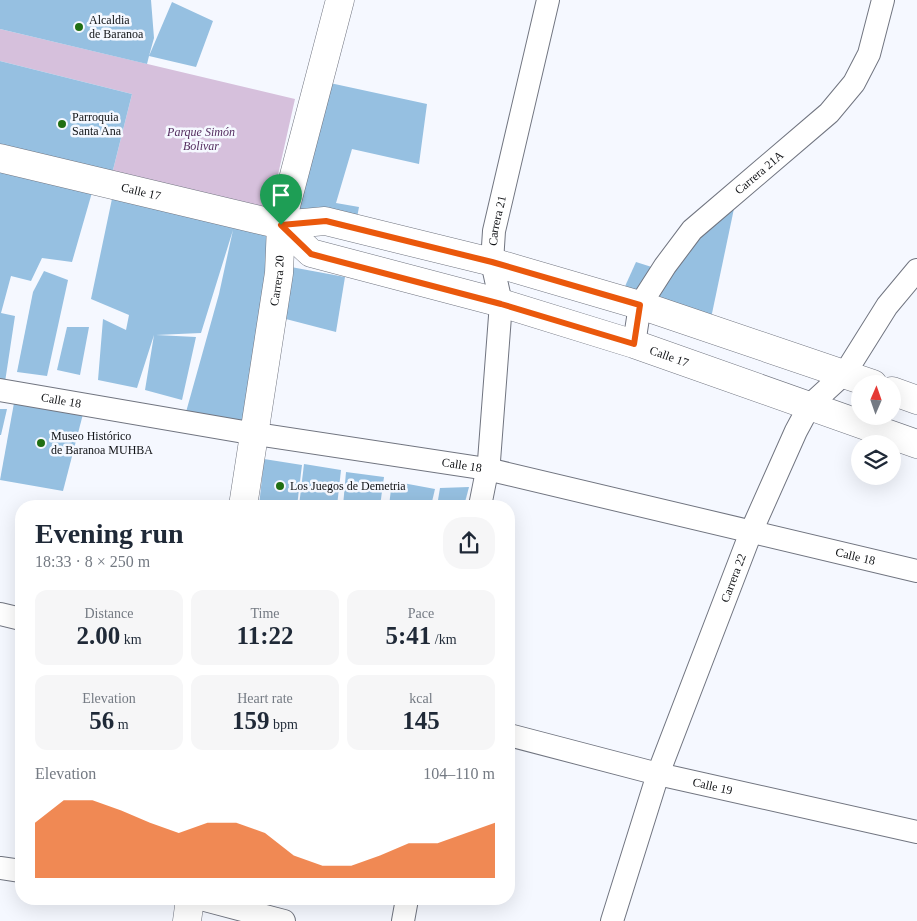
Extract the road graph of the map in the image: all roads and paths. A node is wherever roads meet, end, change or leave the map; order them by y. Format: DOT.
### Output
graph roads {
  1 [pos="340,0"];
  2 [pos="548,0"];
  3 [pos="883,0"];
  4 [pos="0,158"];
  5 [pos="281,225"];
  6 [pos="492,262"];
  7 [pos="917,270"];
  8 [pos="501,304"];
  9 [pos="640,305"];
  10 [pos="634,344"];
  11 [pos="844,374"];
  12 [pos="851,376"];
  13 [pos="0,390"];
  14 [pos="901,394"];
  15 [pos="917,400"];
  16 [pos="810,405"];
  17 [pos="255,433"];
  18 [pos="917,444"];
  19 [pos="487,469"];
  20 [pos="244,500"];
  21 [pos="481,500"];
  22 [pos="751,532"];
  23 [pos="917,571"];
  24 [pos="0,614"];
  25 [pos="15,618"];
  26 [pos="515,737"];
  27 [pos="658,774"];
  28 [pos="917,832"];
  29 [pos="0,868"];
  30 [pos="15,870"];
  31 [pos="189,905"];
  32 [pos="224,905"];
  33 [pos="406,905"];
  34 [pos="187,921"];
  35 [pos="284,921"];
  36 [pos="403,921"];
  37 [pos="612,921"];
  1 -- 5 [label="street, Carrera 20"];
  2 -- 6 [label="street, Carrera 21"];
  3 -- 9 [label="street, Carrera 21A"];
  4 -- 5 [label="street, Calle 17"];
  5 -- 6 [label="street, Calle 17"];
  5 -- 8 [label="street, Calle 17"];
  5 -- 17 [label="street, Carrera 20"];
  6 -- 8 [label="street, Carrera 21"];
  6 -- 9 [label="street, Calle 17"];
  7 -- 11 [label="street, Carrera 22"];
  8 -- 10 [label="street, Calle 17"];
  8 -- 19 [label="street, Carrera 21"];
  9 -- 10 [label="street, Carrera 21A"];
  9 -- 11 [label="street, Calle 17"];
  10 -- 16 [label="street, Calle 17"];
  11 -- 12 [label="street, Calle 17"];
  11 -- 16 [label="street, Carrera 22"];
  13 -- 17 [label="street, Calle 18"];
  14 -- 15 [label="street"];
  16 -- 18 [label="street, Calle 17"];
  16 -- 22 [label="street, Carrera 22"];
  17 -- 19 [label="street, Calle 18"];
  17 -- 20 [label="street, Carrera 20"];
  19 -- 21 [label="street, Carrera 21"];
  19 -- 22 [label="street, Calle 18"];
  22 -- 23 [label="street, Calle 18"];
  22 -- 27 [label="street, Carrera 22"];
  24 -- 25 [label="street"];
  26 -- 27 [label="street, Calle 19"];
  27 -- 28 [label="street, Calle 19"];
  27 -- 37 [label="street, Carrera 22"];
  29 -- 30 [label="street"];
  31 -- 34 [label="street"];
  32 -- 35 [label="street"];
  33 -- 36 [label="street"];
}
